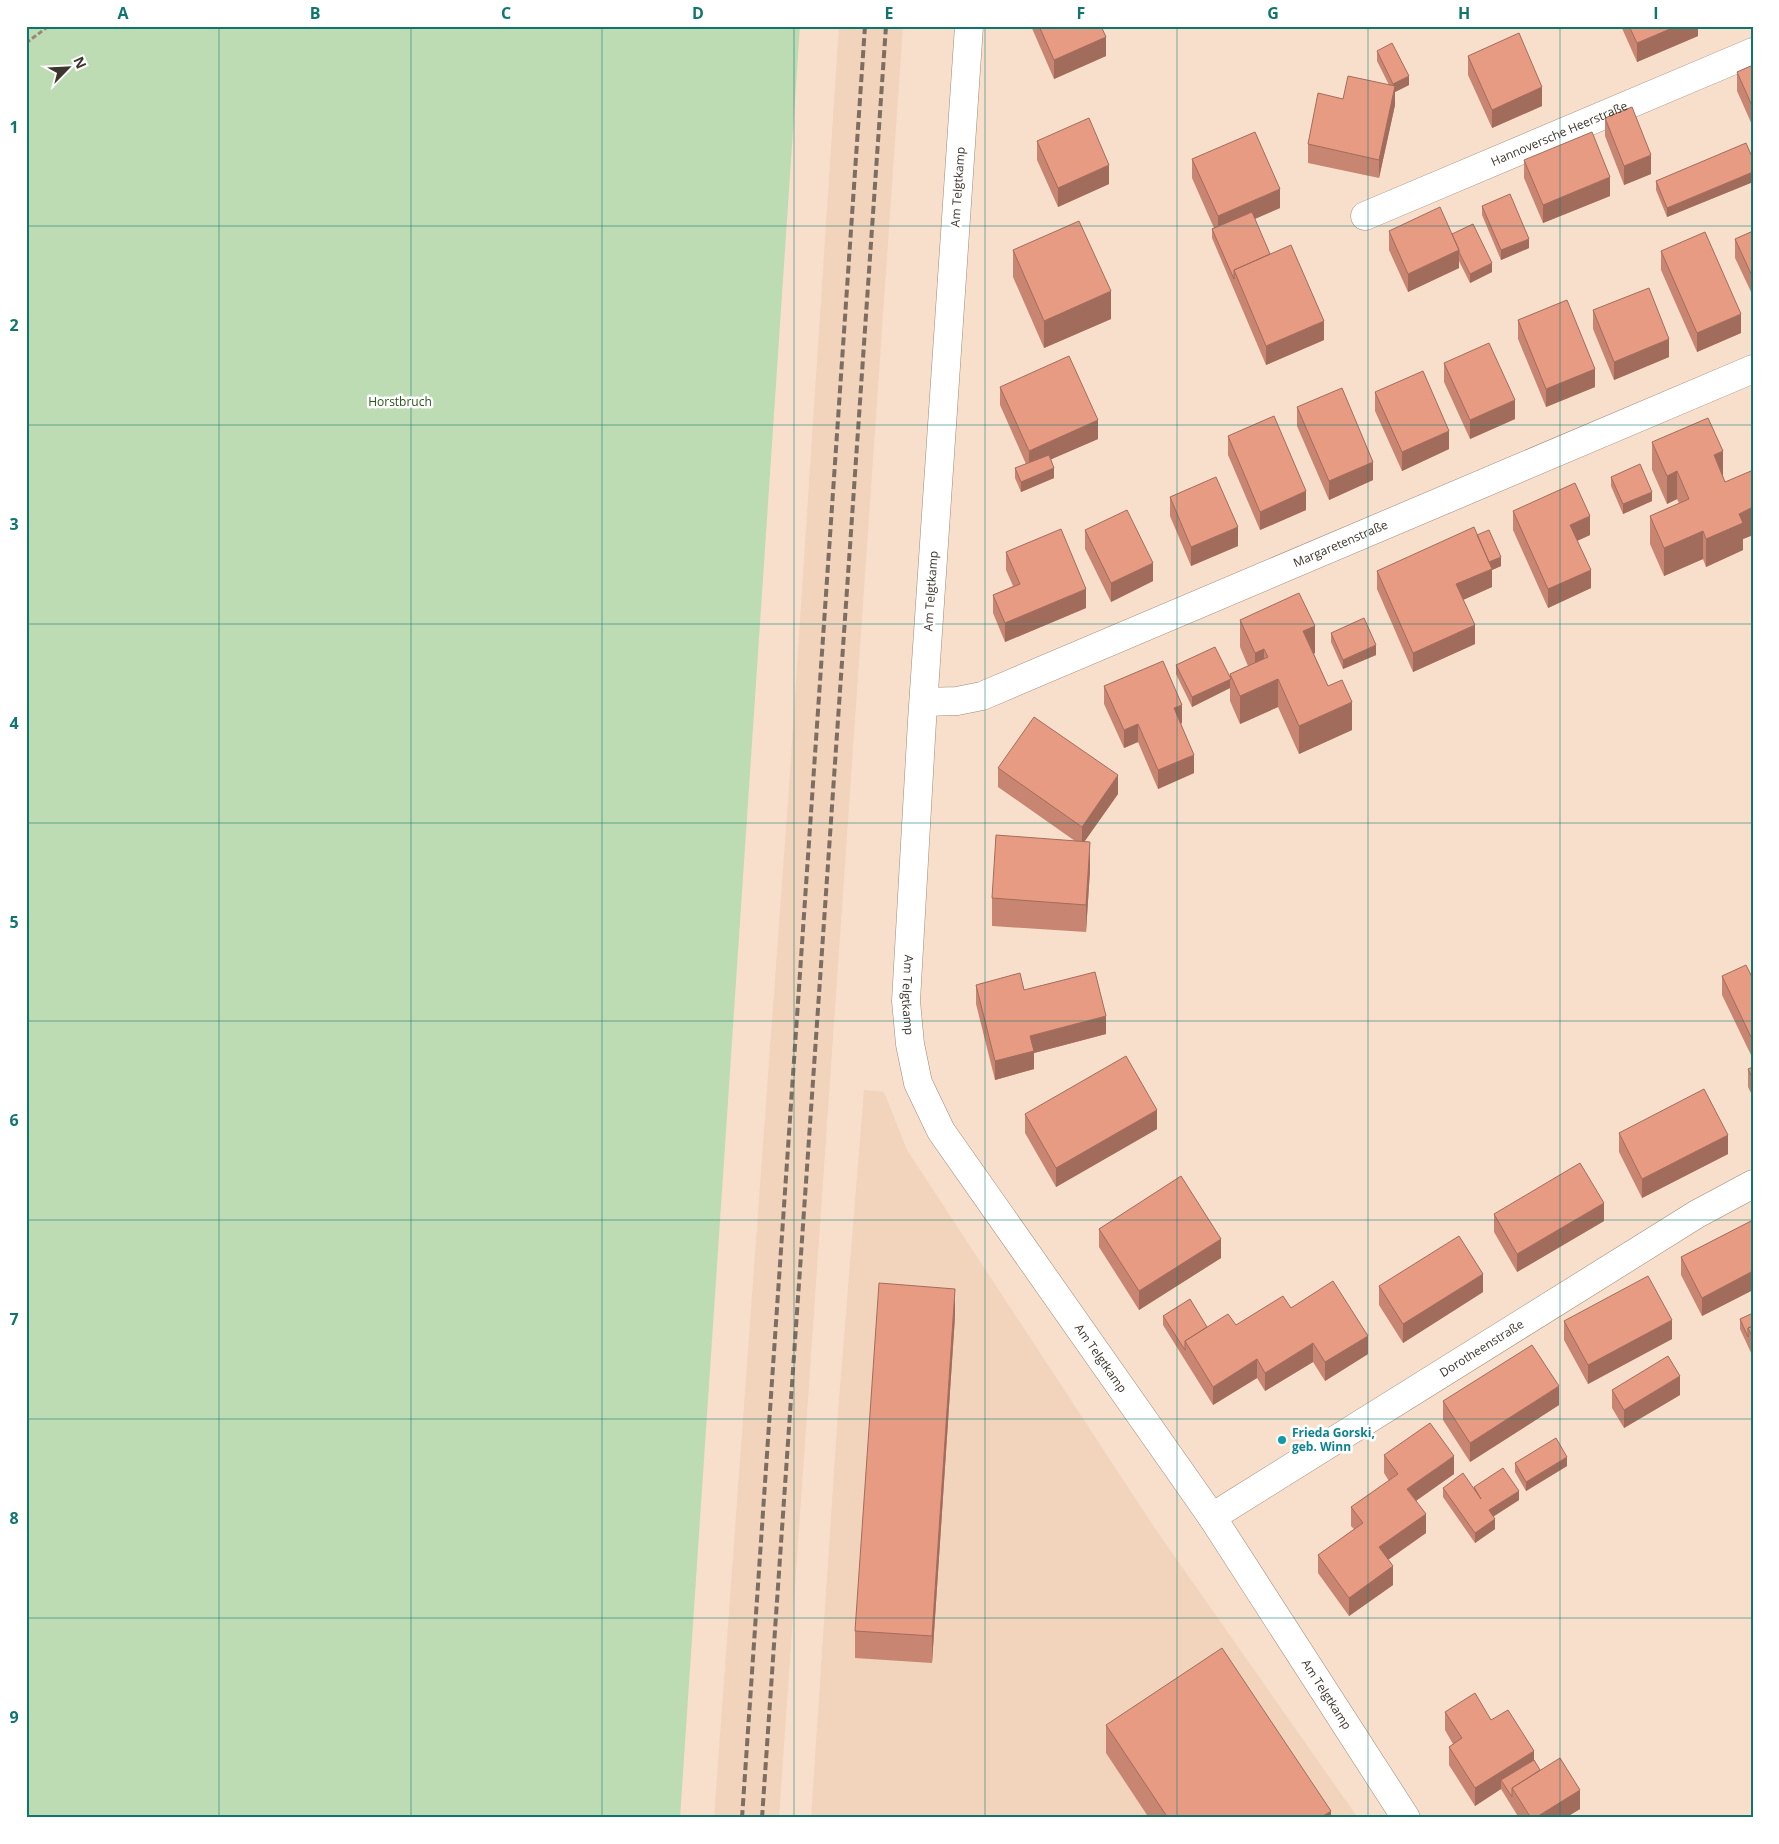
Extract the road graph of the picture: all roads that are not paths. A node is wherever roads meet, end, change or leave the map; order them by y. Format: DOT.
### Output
graph roads {
  1 [pos="969,26"];
  2 [pos="1753,52"];
  3 [pos="1365,216"];
  4 [pos="1753,369"];
  5 [pos="924,702"];
  6 [pos="1753,1184"];
  7 [pos="1212,1517"];
  8 [pos="1406,1818"];
  1 -- 5 [label="street, Am Telgtkamp"];
  2 -- 3 [label="street, Hannoversche Heerstraße"];
  4 -- 5 [label="street, Margaretenstraße"];
  5 -- 7 [label="street, Am Telgtkamp"];
  6 -- 7 [label="street, Dorotheenstraße"];
  7 -- 8 [label="street, Am Telgtkamp"];
}
